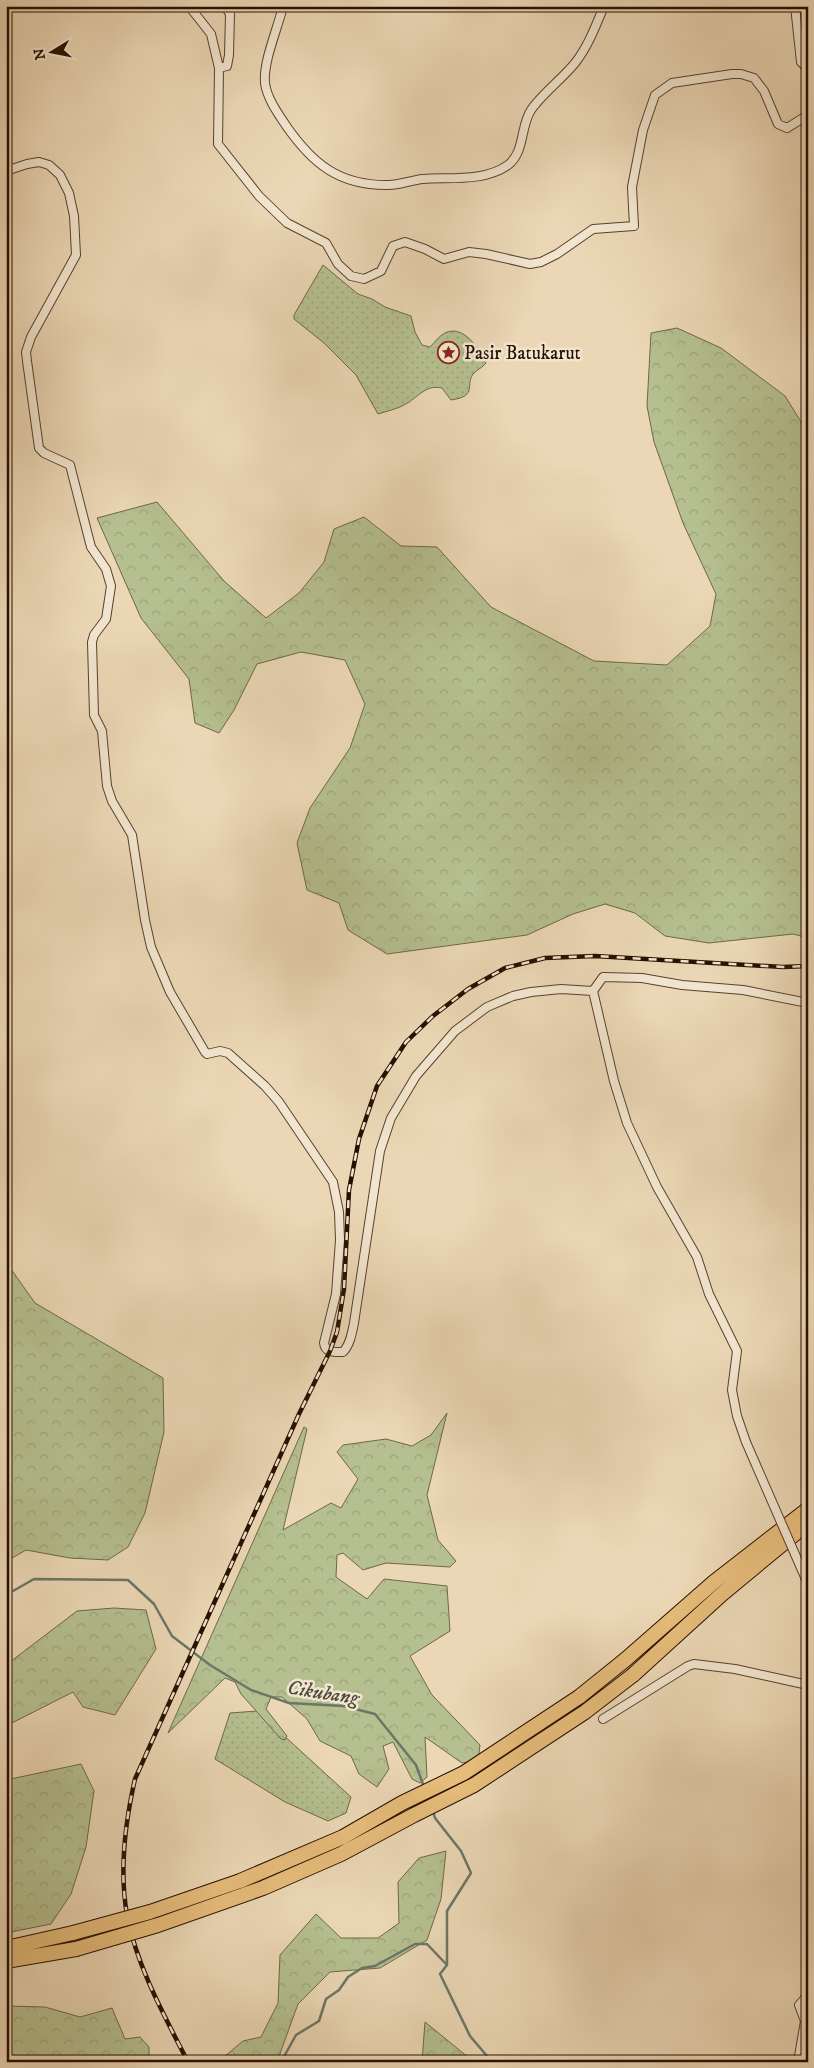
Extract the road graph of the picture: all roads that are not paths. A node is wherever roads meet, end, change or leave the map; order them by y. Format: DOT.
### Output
graph roads {
  1 [pos="189,6"];
  2 [pos="225,6"];
  3 [pos="283,6"];
  4 [pos="604,6"];
  5 [pos="795,6"];
  6 [pos="219,68"];
  7 [pos="808,69"];
  8 [pos="808,115"];
  9 [pos="6,171"];
  10 [pos="593,991"];
  11 [pos="808,1003"];
  12 [pos="808,1509"];
  13 [pos="808,1524"];
  14 [pos="808,1584"];
  15 [pos="808,1684"];
  16 [pos="603,1719"];
  17 [pos="6,1948"];
  18 [pos="6,1961"];
  19 [pos="808,1995"];
  20 [pos="798,2062"];
  1 -- 6 [label="street"];
  2 -- 6 [label="street"];
  3 -- 4 [label="street"];
  5 -- 7 [label="street"];
  6 -- 8 [label="street"];
  9 -- 10 [label="street"];
  10 -- 11 [label="street"];
  10 -- 14 [label="street, bridge"];
  12 -- 17 [label="highway, bridge"];
  13 -- 18 [label="highway, bridge"];
  15 -- 16 [label="street"];
  19 -- 20 [label="street"];
}
